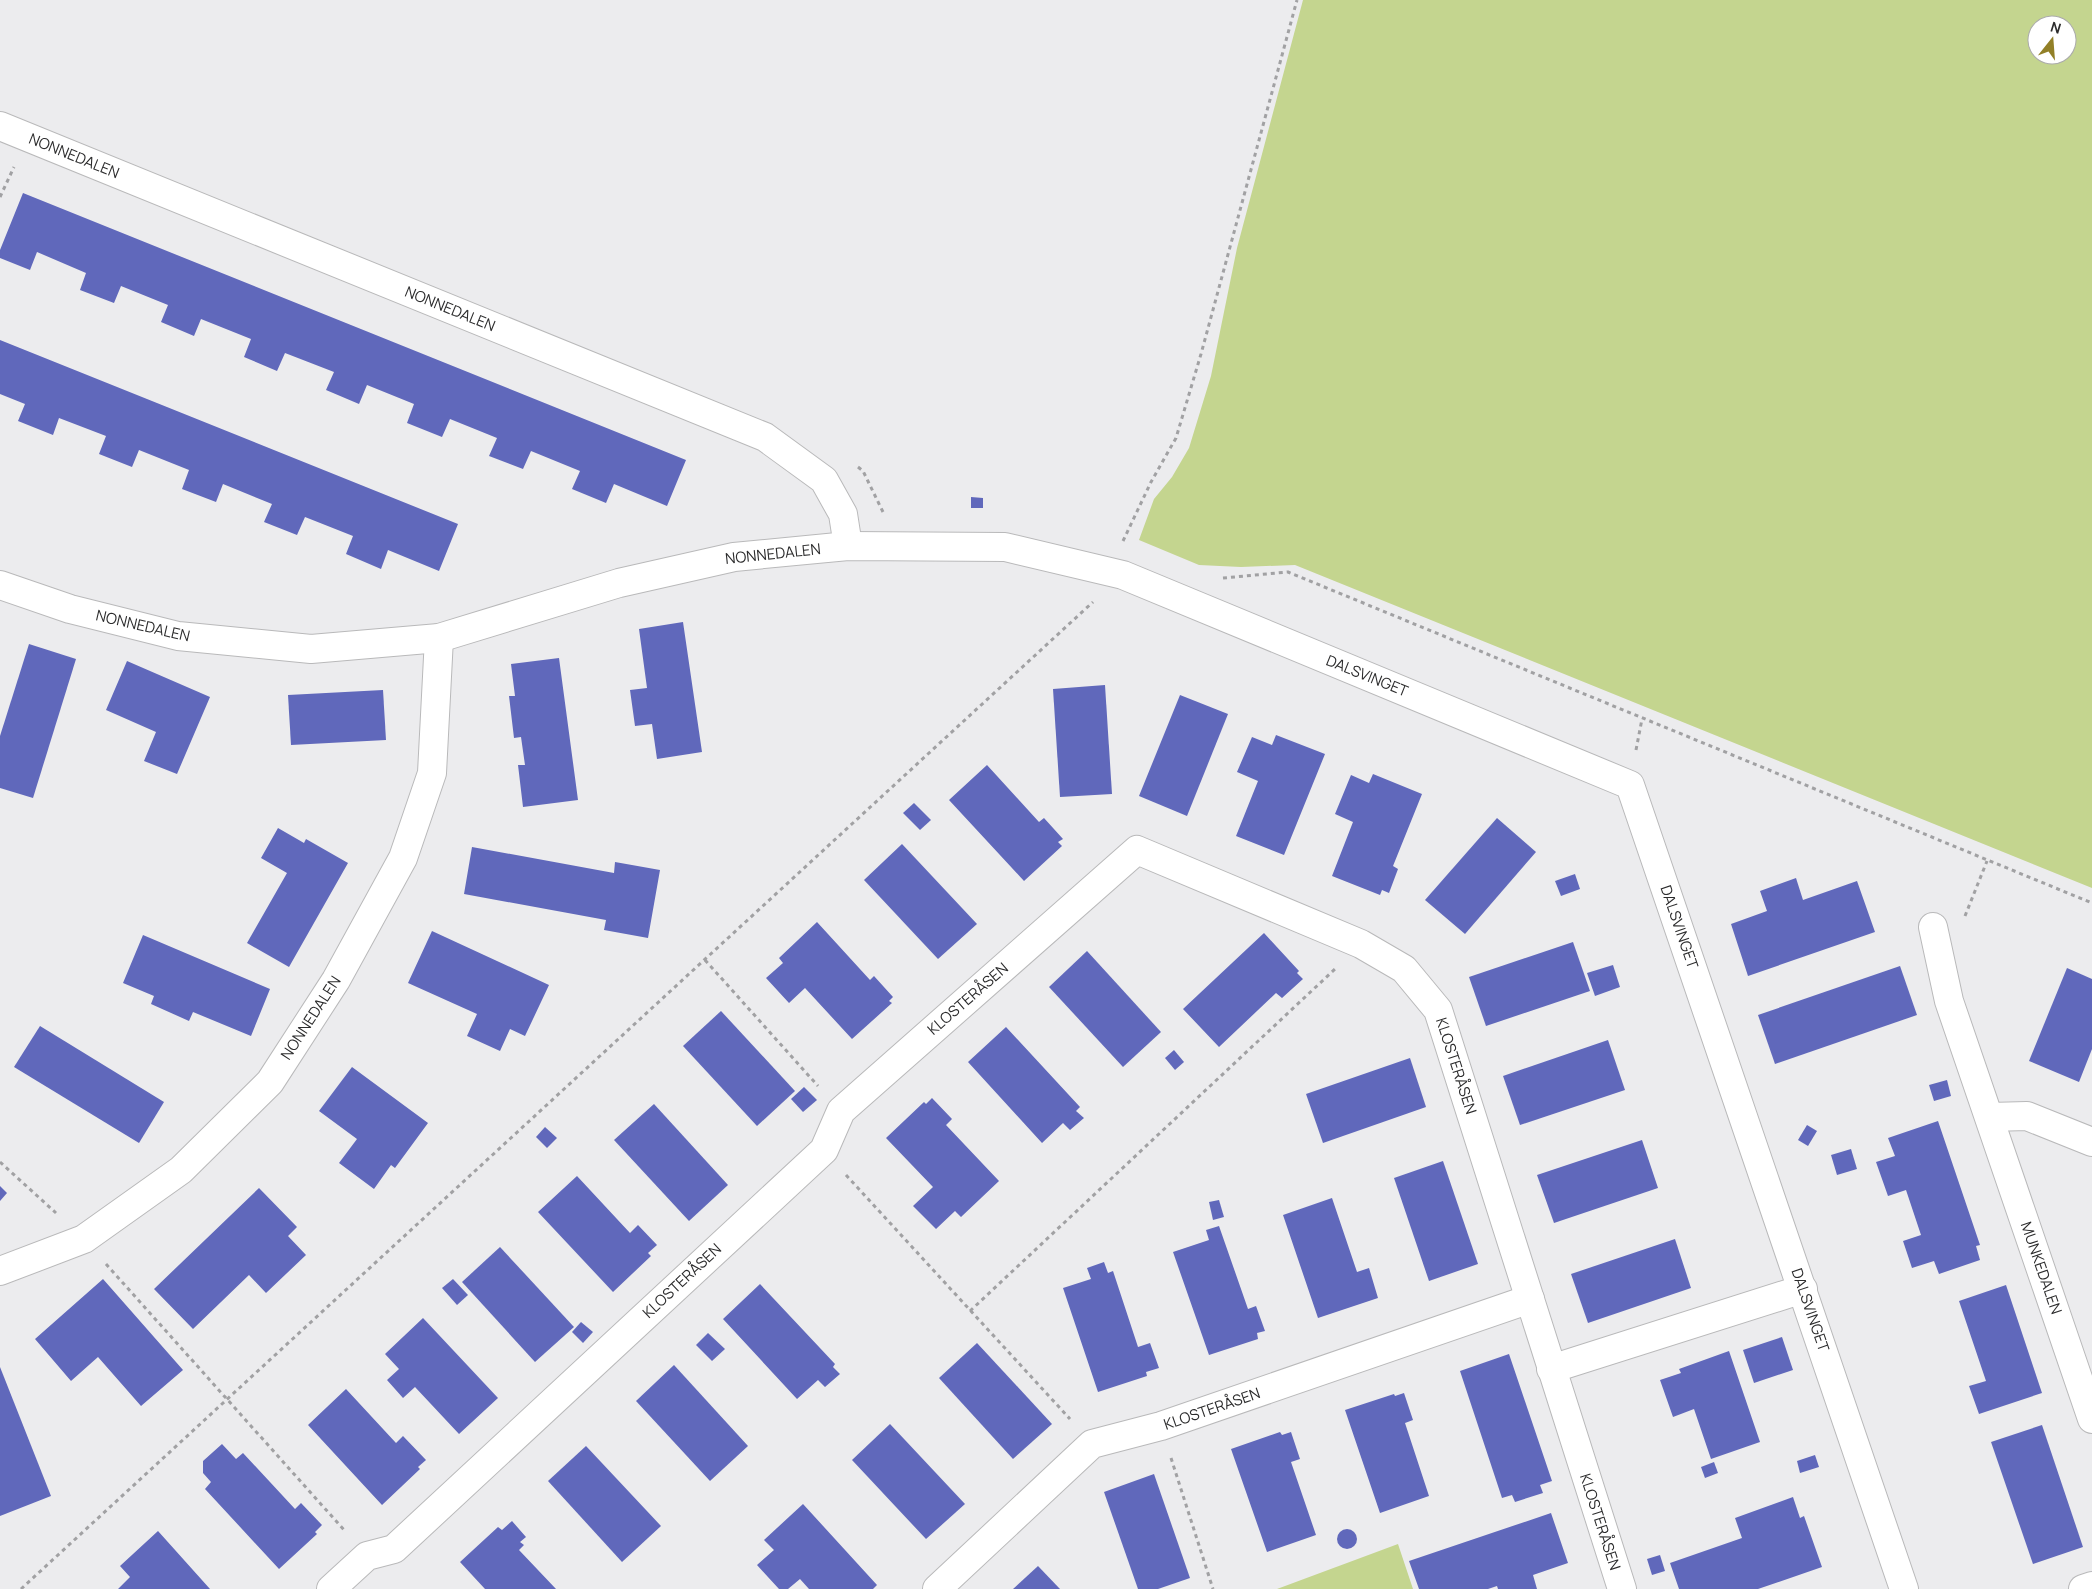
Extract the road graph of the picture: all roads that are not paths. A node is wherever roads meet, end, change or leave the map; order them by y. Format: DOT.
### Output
graph roads {
  1 [pos="0,126"];
  2 [pos="848,546"];
  3 [pos="1123,575"];
  4 [pos="0,585"];
  5 [pos="439,638"];
  6 [pos="1933,927"];
  7 [pos="1990,1118"];
  8 [pos="2092,1142"];
  9 [pos="0,1271"];
  10 [pos="1803,1289"];
  11 [pos="1530,1299"];
  12 [pos="1551,1368"];
  13 [pos="2092,1419"];
  14 [pos="2092,1586"];
  15 [pos="331,1589"];
  16 [pos="937,1589"];
  17 [pos="1622,1589"];
  18 [pos="1904,1589"];
  19 [pos="2083,1589"];
  1 -- 2 [label="street, NONNEDALEN"];
  2 -- 3 [label="street, NONNEDALEN"];
  2 -- 5 [label="street, NONNEDALEN"];
  3 -- 10 [label="street, DALSVINGET"];
  4 -- 5 [label="street, NONNEDALEN"];
  5 -- 9 [label="street, NONNEDALEN"];
  6 -- 7 [label="street, MUNKEDALEN"];
  7 -- 8 [label="street"];
  7 -- 13 [label="street, MUNKEDALEN"];
  10 -- 12 [label="street"];
  10 -- 18 [label="street, DALSVINGET"];
  11 -- 12 [label="street, KLOSTERÅSEN"];
  11 -- 15 [label="street, KLOSTERÅSEN"];
  11 -- 16 [label="street, KLOSTERÅSEN"];
  12 -- 17 [label="street, KLOSTERÅSEN"];
  14 -- 19 [label="street"];
}
